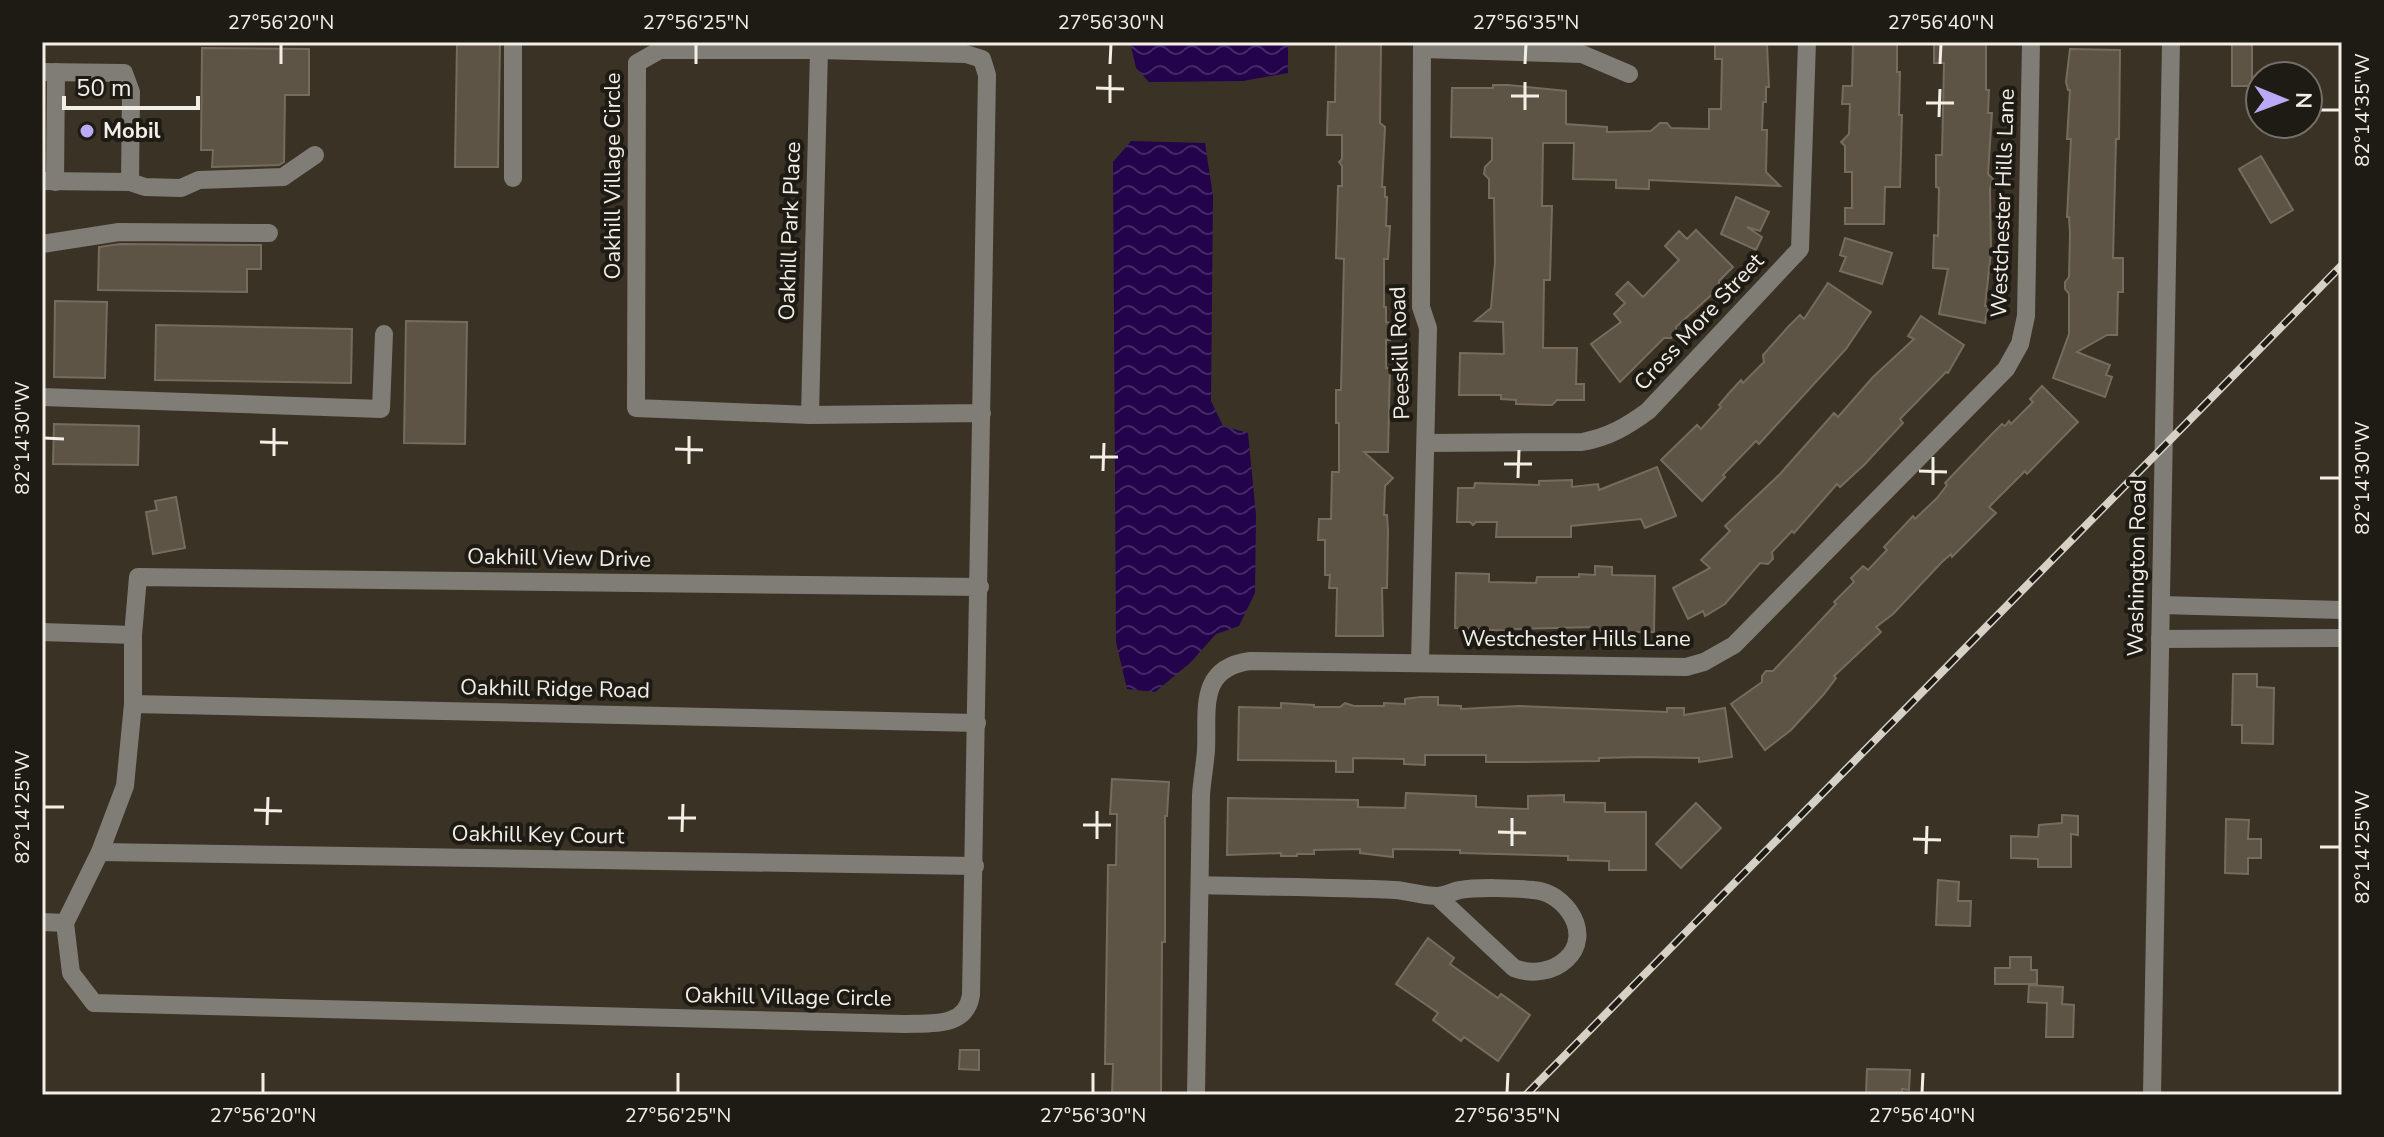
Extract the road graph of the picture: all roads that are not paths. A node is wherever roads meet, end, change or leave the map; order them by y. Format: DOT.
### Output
graph roads {
  1 [pos="513,42"];
  2 [pos="1807,42"];
  3 [pos="2031,42"];
  4 [pos="2171,42"];
  5 [pos="1422,45"];
  6 [pos="819,50"];
  7 [pos="49,72"];
  8 [pos="1629,74"];
  9 [pos="315,155"];
  10 [pos="513,178"];
  11 [pos="49,181"];
  12 [pos="130,182"];
  13 [pos="269,233"];
  14 [pos="42,244"];
  15 [pos="384,334"];
  16 [pos="42,397"];
  17 [pos="982,413"];
  18 [pos="810,415"];
  19 [pos="1427,443"];
  20 [pos="980,587"];
  21 [pos="2161,605"];
  22 [pos="2342,610"];
  23 [pos="42,632"];
  24 [pos="133,635"];
  25 [pos="2342,638"];
  26 [pos="2160,639"];
  27 [pos="1420,663"];
  28 [pos="133,704"];
  29 [pos="977,723"];
  30 [pos="100,852"];
  31 [pos="975,866"];
  32 [pos="1200,885"];
  33 [pos="1438,897"];
  34 [pos="42,922"];
  35 [pos="65,923"];
  36 [pos="1196,1095"];
  37 [pos="2152,1095"];
  1 -- 10 [label="street"];
  2 -- 19 [label="street, Cross More Street"];
  3 -- 27 [label="street, Westchester Hills Lane"];
  4 -- 21 [label="street, Washington Road"];
  5 -- 8 [label="street"];
  5 -- 19 [label="street, Peeskill Road"];
  6 -- 17 [label="street, Oakhill Village Circle"];
  6 -- 18 [label="street, Oakhill Park Place"];
  6 -- 18 [label="street, Oakhill Village Circle"];
  7 -- 11 [label="street"];
  7 -- 12 [label="street"];
  9 -- 12 [label="street"];
  11 -- 12 [label="street"];
  13 -- 14 [label="street"];
  15 -- 16 [label="street"];
  17 -- 18 [label="street, Oakhill Village Circle"];
  17 -- 20 [label="street, Oakhill Village Circle"];
  19 -- 27 [label="street, Peeskill Road"];
  20 -- 24 [label="street, Oakhill View Drive"];
  20 -- 29 [label="street, Oakhill Village Circle"];
  21 -- 22 [label="street"];
  21 -- 26 [label="street, Washington Road"];
  23 -- 24 [label="street"];
  24 -- 28 [label="street"];
  25 -- 26 [label="street"];
  26 -- 37 [label="street, Washington Road"];
  27 -- 32 [label="street, Westchester Hills Lane"];
  28 -- 29 [label="street, Oakhill Ridge Road"];
  28 -- 30 [label="street"];
  29 -- 31 [label="street, Oakhill Village Circle"];
  30 -- 31 [label="street, Oakhill Key Court"];
  30 -- 35 [label="street"];
  31 -- 35 [label="street, Oakhill Village Circle"];
  32 -- 33 [label="street"];
  32 -- 36 [label="street, Westchester Hills Lane"];
  33 -- 33 [label="street"];
  34 -- 35 [label="street"];
}
